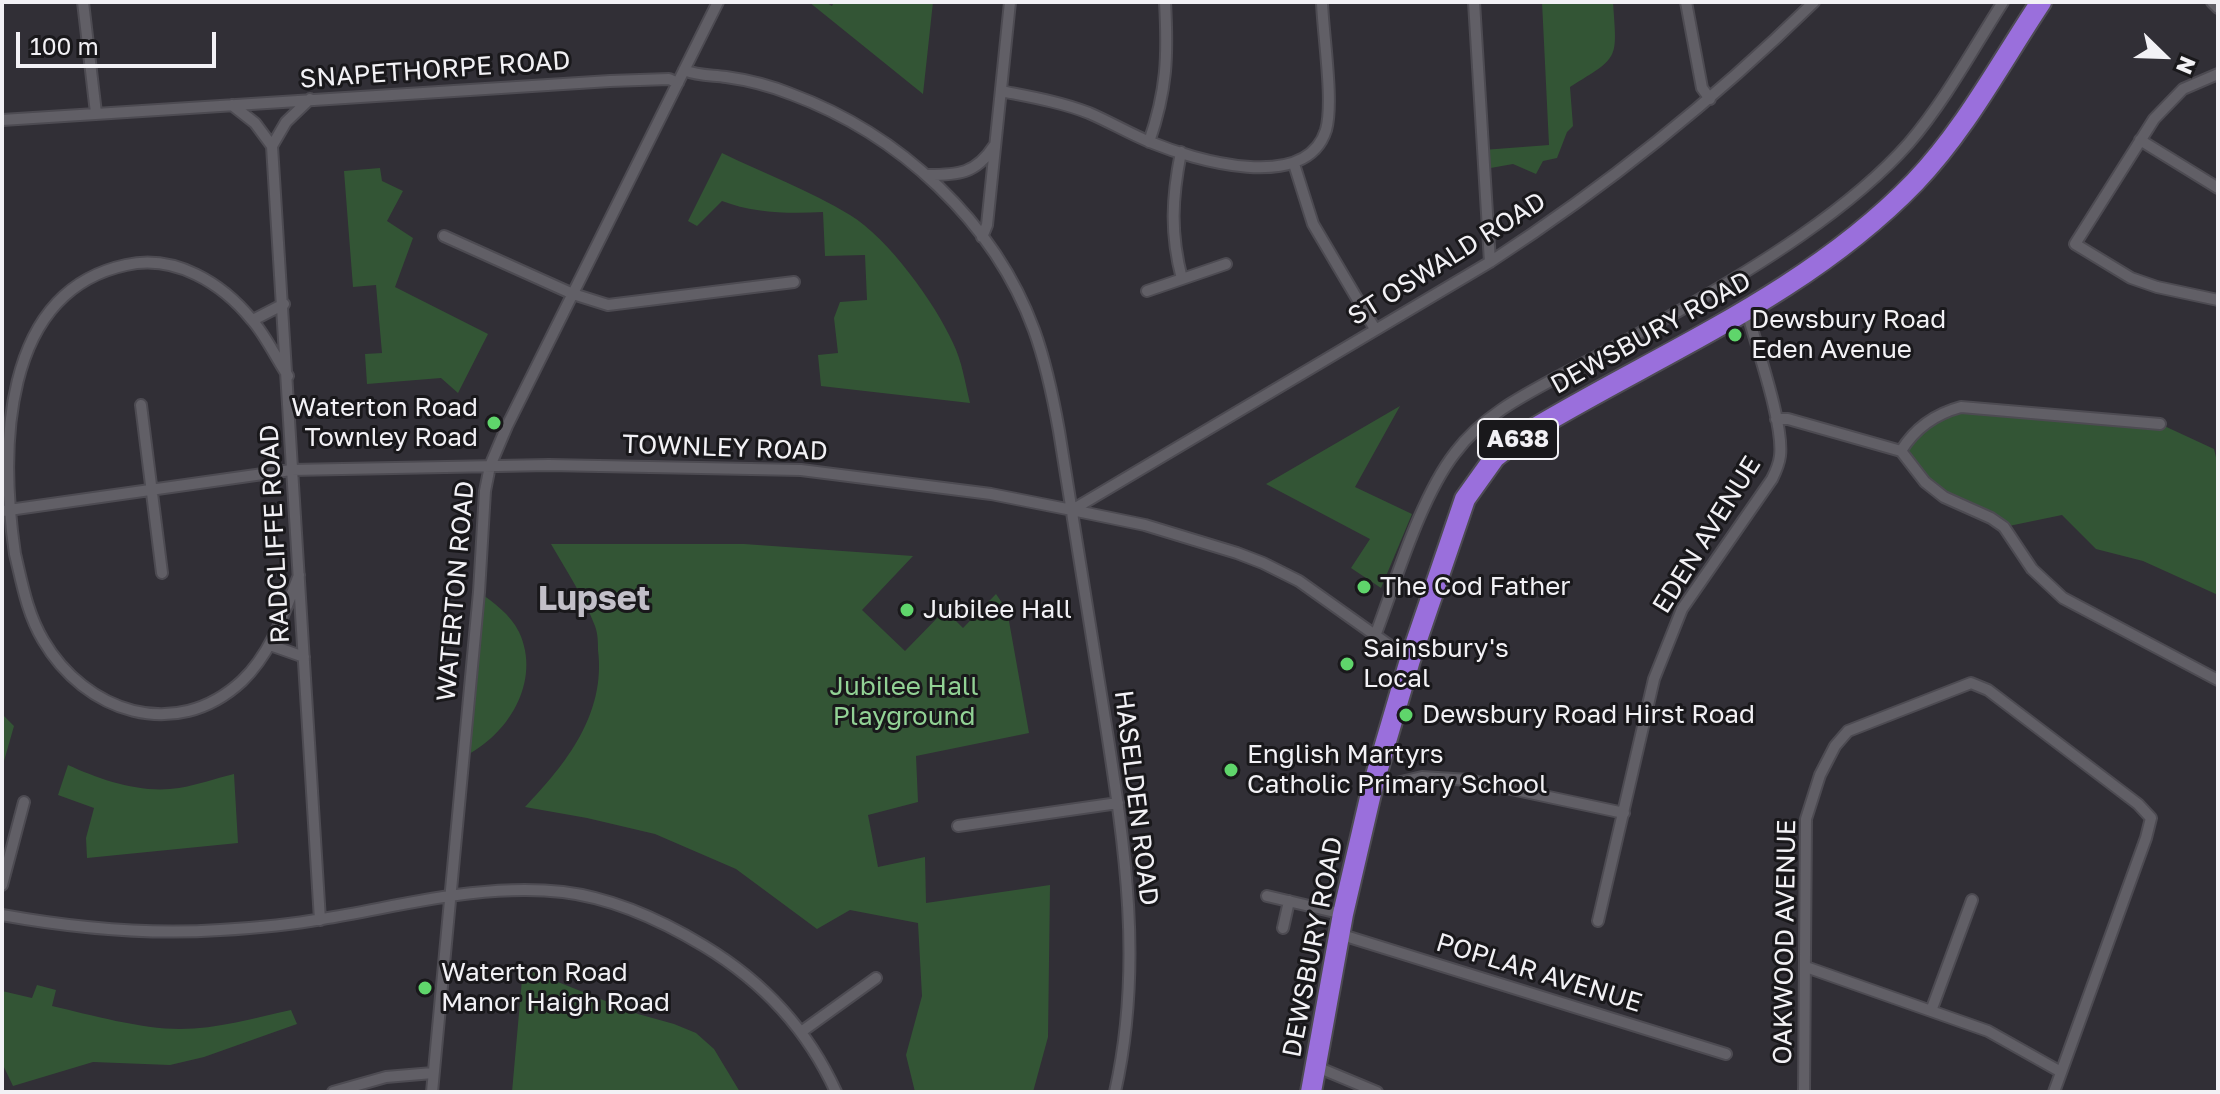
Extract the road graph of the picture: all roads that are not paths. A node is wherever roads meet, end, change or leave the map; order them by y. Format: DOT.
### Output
graph roads {
  1 [pos="83,2"];
  2 [pos="718,2"];
  3 [pos="1010,2"];
  4 [pos="1165,2"];
  5 [pos="1322,2"];
  6 [pos="1474,2"];
  7 [pos="1686,2"];
  8 [pos="1814,2"];
  9 [pos="2003,2"];
  10 [pos="2041,2"];
  11 [pos="2212,2"];
  12 [pos="2218,8"];
  13 [pos="684,70"];
  14 [pos="2218,74"];
  15 [pos="678,83"];
  16 [pos="1001,91"];
  17 [pos="310,99"];
  18 [pos="1710,99"];
  19 [pos="232,105"];
  20 [pos="96,113"];
  21 [pos="2,120"];
  22 [pos="2140,140"];
  23 [pos="996,142"];
  24 [pos="1149,142"];
  25 [pos="272,146"];
  26 [pos="1181,152"];
  27 [pos="1294,164"];
  28 [pos="927,175"];
  29 [pos="2218,188"];
  30 [pos="444,236"];
  31 [pos="982,237"];
  32 [pos="1490,262"];
  33 [pos="1226,264"];
  34 [pos="1182,279"];
  35 [pos="794,282"];
  36 [pos="1147,291"];
  37 [pos="573,294"];
  38 [pos="2218,300"];
  39 [pos="284,304"];
  40 [pos="1747,311"];
  41 [pos="253,320"];
  42 [pos="1375,329"];
  43 [pos="288,376"];
  44 [pos="141,405"];
  45 [pos="1776,419"];
  46 [pos="2160,424"];
  47 [pos="1901,451"];
  48 [pos="490,466"];
  49 [pos="291,470"];
  50 [pos="151,489"];
  51 [pos="4,510"];
  52 [pos="1072,510"];
  53 [pos="162,573"];
  54 [pos="299,575"];
  55 [pos="1375,636"];
  56 [pos="270,645"];
  57 [pos="304,657"];
  58 [pos="1410,660"];
  59 [pos="2218,680"];
  60 [pos="1372,789"];
  61 [pos="24,802"];
  62 [pos="1118,803"];
  63 [pos="1624,813"];
  64 [pos="958,826"];
  65 [pos="2,885"];
  66 [pos="448,895"];
  67 [pos="1267,896"];
  68 [pos="1972,900"];
  69 [pos="1289,901"];
  70 [pos="2,915"];
  71 [pos="320,920"];
  72 [pos="1598,921"];
  73 [pos="1341,924"];
  74 [pos="1283,928"];
  75 [pos="1806,967"];
  76 [pos="876,978"];
  77 [pos="1931,1011"];
  78 [pos="801,1032"];
  79 [pos="1726,1054"];
  80 [pos="1317,1067"];
  81 [pos="2061,1072"];
  82 [pos="433,1073"];
  83 [pos="333,1092"];
  84 [pos="432,1092"];
  85 [pos="836,1092"];
  86 [pos="1115,1092"];
  87 [pos="1311,1092"];
  88 [pos="1377,1092"];
  89 [pos="1804,1092"];
  90 [pos="2054,1092"];
  1 -- 20 [label="street"];
  2 -- 13 [label="street, WATERTON ROAD"];
  3 -- 16 [label="street"];
  4 -- 24 [label="street"];
  5 -- 27 [label="street"];
  6 -- 32 [label="street"];
  7 -- 18 [label="street"];
  8 -- 18 [label="street, ST OSWALD ROAD"];
  9 -- 55 [label="street, DEWSBURY ROAD"];
  10 -- 40 [label="highway, DEWSBURY ROAD / A638"];
  11 -- 12 [label="street"];
  13 -- 15 [label="street, WATERTON ROAD"];
  13 -- 28 [label="street, HASELDEN ROAD"];
  14 -- 22 [label="street"];
  15 -- 17 [label="street, SNAPETHORPE ROAD"];
  15 -- 37 [label="street, WATERTON ROAD"];
  16 -- 23 [label="street"];
  16 -- 24 [label="street"];
  17 -- 19 [label="street, SNAPETHORPE ROAD"];
  17 -- 25 [label="street"];
  18 -- 32 [label="street, ST OSWALD ROAD"];
  19 -- 20 [label="street, SNAPETHORPE ROAD"];
  19 -- 25 [label="street"];
  20 -- 21 [label="street, SNAPETHORPE ROAD"];
  22 -- 29 [label="street"];
  22 -- 38 [label="street"];
  23 -- 28 [label="street"];
  23 -- 31 [label="street"];
  24 -- 26 [label="street"];
  25 -- 39 [label="street, RADCLIFFE ROAD"];
  26 -- 27 [label="street"];
  26 -- 34 [label="street"];
  27 -- 42 [label="street"];
  28 -- 31 [label="street, HASELDEN ROAD"];
  30 -- 37 [label="street"];
  31 -- 52 [label="street, HASELDEN ROAD"];
  32 -- 42 [label="street, ST OSWALD ROAD"];
  33 -- 34 [label="street"];
  34 -- 36 [label="street"];
  35 -- 37 [label="street"];
  37 -- 48 [label="street, WATERTON ROAD"];
  39 -- 41 [label="street"];
  39 -- 43 [label="street, RADCLIFFE ROAD"];
  40 -- 45 [label="street, EDEN AVENUE"];
  40 -- 58 [label="highway, DEWSBURY ROAD / A638"];
  41 -- 43 [label="street"];
  41 -- 51 [label="street"];
  42 -- 52 [label="street, ST OSWALD ROAD"];
  43 -- 49 [label="street, RADCLIFFE ROAD"];
  44 -- 50 [label="street"];
  45 -- 47 [label="street"];
  45 -- 63 [label="street, EDEN AVENUE"];
  46 -- 47 [label="street"];
  47 -- 59 [label="street"];
  48 -- 49 [label="street, TOWNLEY ROAD"];
  48 -- 52 [label="street, TOWNLEY ROAD"];
  48 -- 66 [label="street, WATERTON ROAD"];
  49 -- 50 [label="street, TOWNLEY ROAD"];
  49 -- 54 [label="street, RADCLIFFE ROAD"];
  50 -- 51 [label="street, TOWNLEY ROAD"];
  50 -- 53 [label="street"];
  51 -- 56 [label="street"];
  52 -- 55 [label="street, TOWNLEY ROAD"];
  52 -- 62 [label="street, HASELDEN ROAD"];
  54 -- 56 [label="street"];
  54 -- 57 [label="street, RADCLIFFE ROAD"];
  55 -- 58 [label="street, TOWNLEY ROAD"];
  56 -- 57 [label="street"];
  57 -- 71 [label="street, RADCLIFFE ROAD"];
  58 -- 60 [label="highway, DEWSBURY ROAD / A638"];
  60 -- 63 [label="street"];
  60 -- 73 [label="highway, DEWSBURY ROAD / A638"];
  61 -- 65 [label="street"];
  62 -- 64 [label="street"];
  62 -- 86 [label="street, HASELDEN ROAD"];
  63 -- 72 [label="street, EDEN AVENUE"];
  66 -- 71 [label="street"];
  66 -- 78 [label="street"];
  66 -- 82 [label="street, WATERTON ROAD"];
  67 -- 69 [label="street, POPLAR AVENUE"];
  68 -- 77 [label="street"];
  69 -- 73 [label="street, POPLAR AVENUE"];
  69 -- 74 [label="street"];
  70 -- 71 [label="street"];
  73 -- 79 [label="street, POPLAR AVENUE"];
  73 -- 80 [label="highway, DEWSBURY ROAD / A638"];
  75 -- 77 [label="street"];
  75 -- 81 [label="street, OAKWOOD AVENUE"];
  75 -- 89 [label="street, OAKWOOD AVENUE"];
  76 -- 78 [label="street"];
  77 -- 81 [label="street"];
  78 -- 85 [label="street"];
  80 -- 87 [label="highway, DEWSBURY ROAD / A638"];
  80 -- 88 [label="street"];
  81 -- 90 [label="street"];
  82 -- 83 [label="street"];
  82 -- 84 [label="street, WATERTON ROAD"];
}
